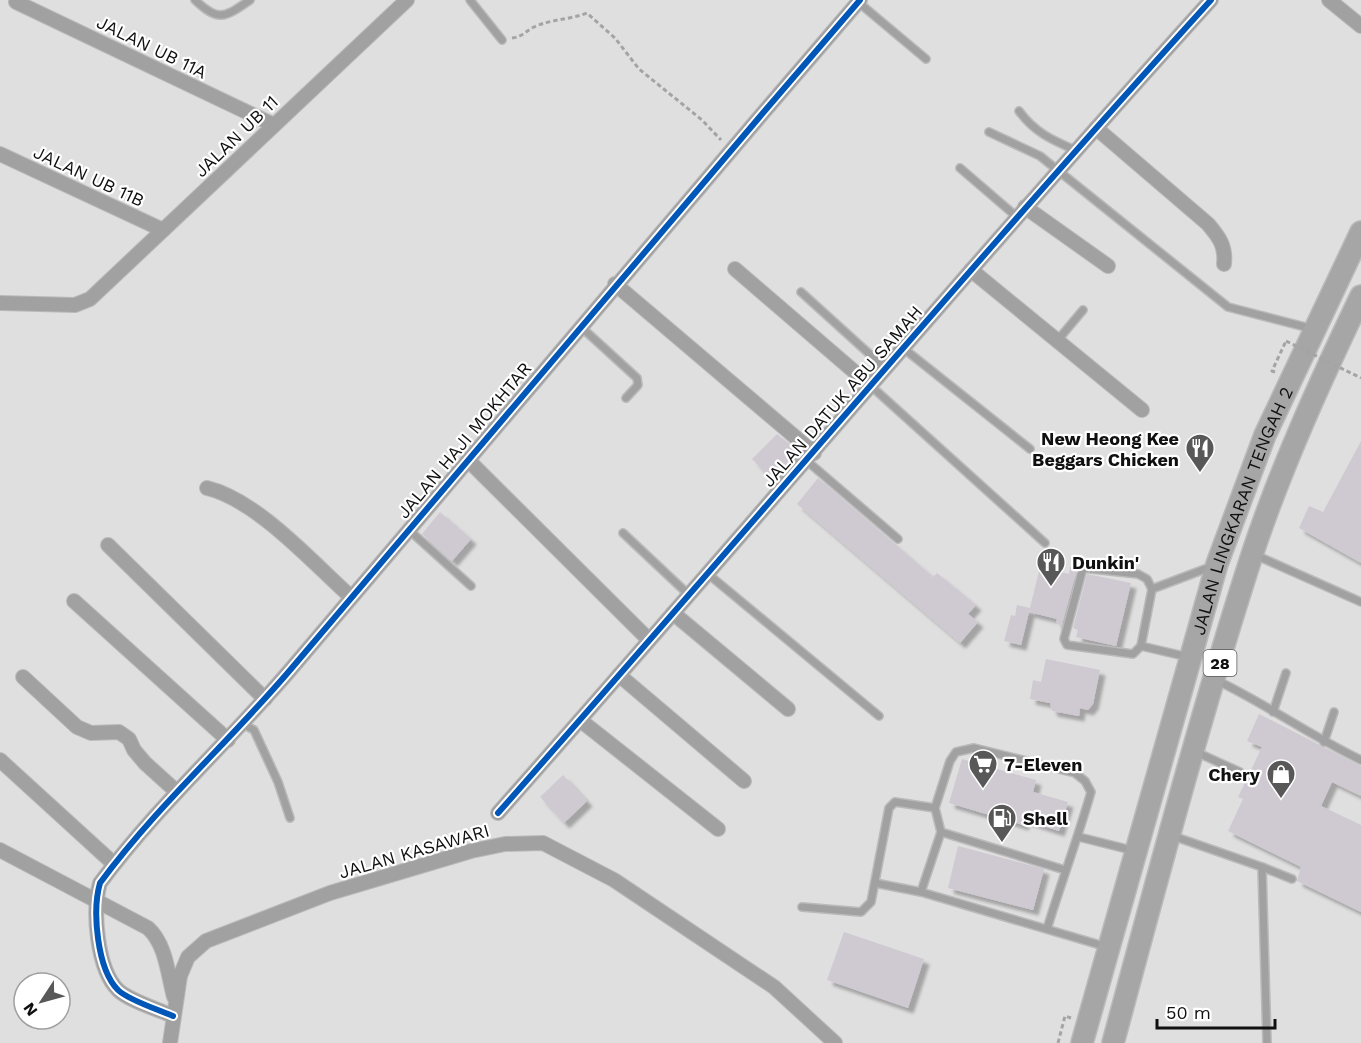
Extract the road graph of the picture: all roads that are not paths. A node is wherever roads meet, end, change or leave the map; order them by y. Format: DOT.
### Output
graph roads {
  1 [pos="195,0"];
  2 [pos="250,0"];
  3 [pos="470,0"];
  4 [pos="1211,0"];
  5 [pos="1329,0"];
  6 [pos="859,1"];
  7 [pos="16,2"];
  8 [pos="400,2"];
  9 [pos="1361,26"];
  10 [pos="502,40"];
  11 [pos="926,58"];
  12 [pos="1018,111"];
  13 [pos="274,125"];
  14 [pos="1096,128"];
  15 [pos="989,132"];
  16 [pos="1075,150"];
  17 [pos="0,154"];
  18 [pos="960,168"];
  19 [pos="1058,170"];
  20 [pos="1021,212"];
  21 [pos="163,230"];
  22 [pos="1361,232"];
  23 [pos="1224,264"];
  24 [pos="1108,267"];
  25 [pos="735,269"];
  26 [pos="971,270"];
  27 [pos="615,284"];
  28 [pos="801,292"];
  29 [pos="0,303"];
  30 [pos="1359,305"];
  31 [pos="1083,310"];
  32 [pos="580,326"];
  33 [pos="1315,330"];
  34 [pos="1057,341"];
  35 [pos="903,348"];
  36 [pos="886,369"];
  37 [pos="871,386"];
  38 [pos="626,398"];
  39 [pos="1142,410"];
  40 [pos="1030,449"];
  41 [pos="810,457"];
  42 [pos="468,460"];
  43 [pos="207,488"];
  44 [pos="409,530"];
  45 [pos="623,533"];
  46 [pos="898,539"];
  47 [pos="1045,543"];
  48 [pos="108,545"];
  49 [pos="1253,554"];
  50 [pos="1217,564"];
  51 [pos="708,574"];
  52 [pos="471,586"];
  53 [pos="1152,589"];
  54 [pos="689,595"];
  55 [pos="351,597"];
  56 [pos="74,601"];
  57 [pos="1361,602"];
  58 [pos="673,613"];
  59 [pos="649,640"];
  60 [pos="1141,646"];
  61 [pos="1191,657"];
  62 [pos="1286,673"];
  63 [pos="619,675"];
  64 [pos="23,677"];
  65 [pos="1215,679"];
  66 [pos="266,699"];
  67 [pos="788,709"];
  68 [pos="1273,712"];
  69 [pos="1334,712"];
  70 [pos="879,716"];
  71 [pos="580,720"];
  72 [pos="243,724"];
  73 [pos="228,740"];
  74 [pos="1323,742"];
  75 [pos="1192,750"];
  76 [pos="0,760"];
  77 [pos="1361,760"];
  78 [pos="1240,772"];
  79 [pos="744,781"];
  80 [pos="177,792"];
  81 [pos="935,808"];
  82 [pos="498,813"];
  83 [pos="290,818"];
  84 [pos="718,829"];
  85 [pos="941,832"];
  86 [pos="1170,835"];
  87 [pos="1079,837"];
  88 [pos="0,850"];
  89 [pos="1136,851"];
  90 [pos="114,864"];
  91 [pos="1262,867"];
  92 [pos="1065,870"];
  93 [pos="1292,879"];
  94 [pos="875,883"];
  95 [pos="921,892"];
  96 [pos="95,900"];
  97 [pos="802,907"];
  98 [pos="1047,929"];
  99 [pos="1109,947"];
  100 [pos="174,1009"];
  101 [pos="828,1040"];
  102 [pos="170,1043"];
  103 [pos="1082,1043"];
  104 [pos="1113,1043"];
  105 [pos="1267,1043"];
  1 -- 2 [label="lane"];
  3 -- 10 [label="lane"];
  4 -- 14 [label="street, JALAN DATUK ABU SAMAH"];
  5 -- 9 [label="street"];
  6 -- 11 [label="lane"];
  6 -- 27 [label="street, JALAN HAJI MOKHTAR"];
  7 -- 13 [label="street, JALAN UB 11A"];
  8 -- 13 [label="street, JALAN UB 11"];
  12 -- 16 [label="lane"];
  13 -- 21 [label="street, JALAN UB 11"];
  14 -- 16 [label="street, JALAN DATUK ABU SAMAH"];
  14 -- 23 [label="street"];
  15 -- 19 [label="lane"];
  16 -- 19 [label="street, JALAN DATUK ABU SAMAH"];
  17 -- 21 [label="street, JALAN UB 11B"];
  18 -- 20 [label="lane"];
  19 -- 20 [label="street, JALAN DATUK ABU SAMAH"];
  19 -- 33 [label="lane"];
  20 -- 24 [label="street"];
  20 -- 26 [label="street, JALAN DATUK ABU SAMAH"];
  21 -- 29 [label="street, JALAN UB 11"];
  22 -- 33 [label="highway, JALAN LINGKARAN TENGAH 2 / 28"];
  25 -- 37 [label="street"];
  26 -- 34 [label="street"];
  26 -- 35 [label="street, JALAN DATUK ABU SAMAH"];
  27 -- 32 [label="street, JALAN HAJI MOKHTAR"];
  27 -- 41 [label="street"];
  28 -- 36 [label="lane"];
  30 -- 49 [label="highway, JALAN LINGKARAN TENGAH 2 / 28"];
  31 -- 34 [label="lane"];
  32 -- 38 [label="lane"];
  32 -- 42 [label="street, JALAN HAJI MOKHTAR"];
  33 -- 50 [label="highway, JALAN LINGKARAN TENGAH 2 / 28"];
  34 -- 39 [label="street"];
  35 -- 36 [label="street, JALAN DATUK ABU SAMAH"];
  35 -- 40 [label="lane"];
  36 -- 37 [label="street, JALAN DATUK ABU SAMAH"];
  37 -- 41 [label="street, JALAN DATUK ABU SAMAH"];
  37 -- 47 [label="lane"];
  41 -- 46 [label="lane"];
  41 -- 51 [label="street, JALAN DATUK ABU SAMAH"];
  42 -- 44 [label="street, JALAN HAJI MOKHTAR"];
  42 -- 59 [label="street"];
  43 -- 55 [label="street"];
  44 -- 52 [label="lane"];
  44 -- 55 [label="street, JALAN HAJI MOKHTAR"];
  45 -- 54 [label="lane"];
  48 -- 66 [label="street"];
  49 -- 57 [label="lane"];
  49 -- 65 [label="highway, JALAN LINGKARAN TENGAH 2 / 28"];
  50 -- 53 [label="lane"];
  50 -- 61 [label="highway, JALAN LINGKARAN TENGAH 2 / 28"];
  51 -- 54 [label="street, JALAN DATUK ABU SAMAH"];
  51 -- 70 [label="lane"];
  53 -- 60 [label="lane"];
  53 -- 60 [label="lane"];
  54 -- 58 [label="street, JALAN DATUK ABU SAMAH"];
  55 -- 66 [label="street, JALAN HAJI MOKHTAR"];
  56 -- 73 [label="street"];
  58 -- 59 [label="street, JALAN DATUK ABU SAMAH"];
  58 -- 67 [label="street"];
  59 -- 63 [label="street, JALAN DATUK ABU SAMAH"];
  60 -- 61 [label="lane"];
  61 -- 89 [label="highway, JALAN LINGKARAN TENGAH 2 / 28"];
  62 -- 68 [label="lane"];
  63 -- 71 [label="street, JALAN DATUK ABU SAMAH"];
  63 -- 79 [label="street"];
  64 -- 80 [label="street"];
  65 -- 68 [label="lane"];
  65 -- 75 [label="highway, JALAN LINGKARAN TENGAH 2 / 28"];
  66 -- 72 [label="street, JALAN HAJI MOKHTAR"];
  68 -- 74 [label="lane"];
  69 -- 74 [label="lane"];
  71 -- 82 [label="street, JALAN DATUK ABU SAMAH"];
  71 -- 84 [label="street"];
  72 -- 73 [label="street, JALAN HAJI MOKHTAR"];
  72 -- 83 [label="lane"];
  73 -- 80 [label="street, JALAN HAJI MOKHTAR"];
  74 -- 77 [label="lane"];
  75 -- 78 [label="lane"];
  75 -- 86 [label="highway, JALAN LINGKARAN TENGAH 2 / 28"];
  76 -- 90 [label="street"];
  80 -- 90 [label="street, JALAN HAJI MOKHTAR"];
  81 -- 85 [label="lane"];
  81 -- 87 [label="lane"];
  81 -- 94 [label="lane"];
  85 -- 92 [label="lane"];
  85 -- 95 [label="lane"];
  86 -- 91 [label="lane"];
  86 -- 104 [label="highway, JALAN LINGKARAN TENGAH 2 / 28"];
  87 -- 89 [label="lane"];
  87 -- 92 [label="lane"];
  88 -- 96 [label="street"];
  89 -- 99 [label="highway, JALAN LINGKARAN TENGAH 2 / 28"];
  90 -- 96 [label="street, JALAN HAJI MOKHTAR"];
  91 -- 93 [label="lane"];
  91 -- 105 [label="lane"];
  92 -- 98 [label="lane"];
  94 -- 95 [label="lane"];
  94 -- 97 [label="lane"];
  95 -- 98 [label="lane"];
  96 -- 100 [label="street"];
  96 -- 100 [label="street"];
  98 -- 99 [label="lane"];
  99 -- 103 [label="highway, JALAN LINGKARAN TENGAH 2 / 28"];
  100 -- 101 [label="street, JALAN KASAWARI"];
  100 -- 102 [label="street, JALAN KASAWARI"];
}
